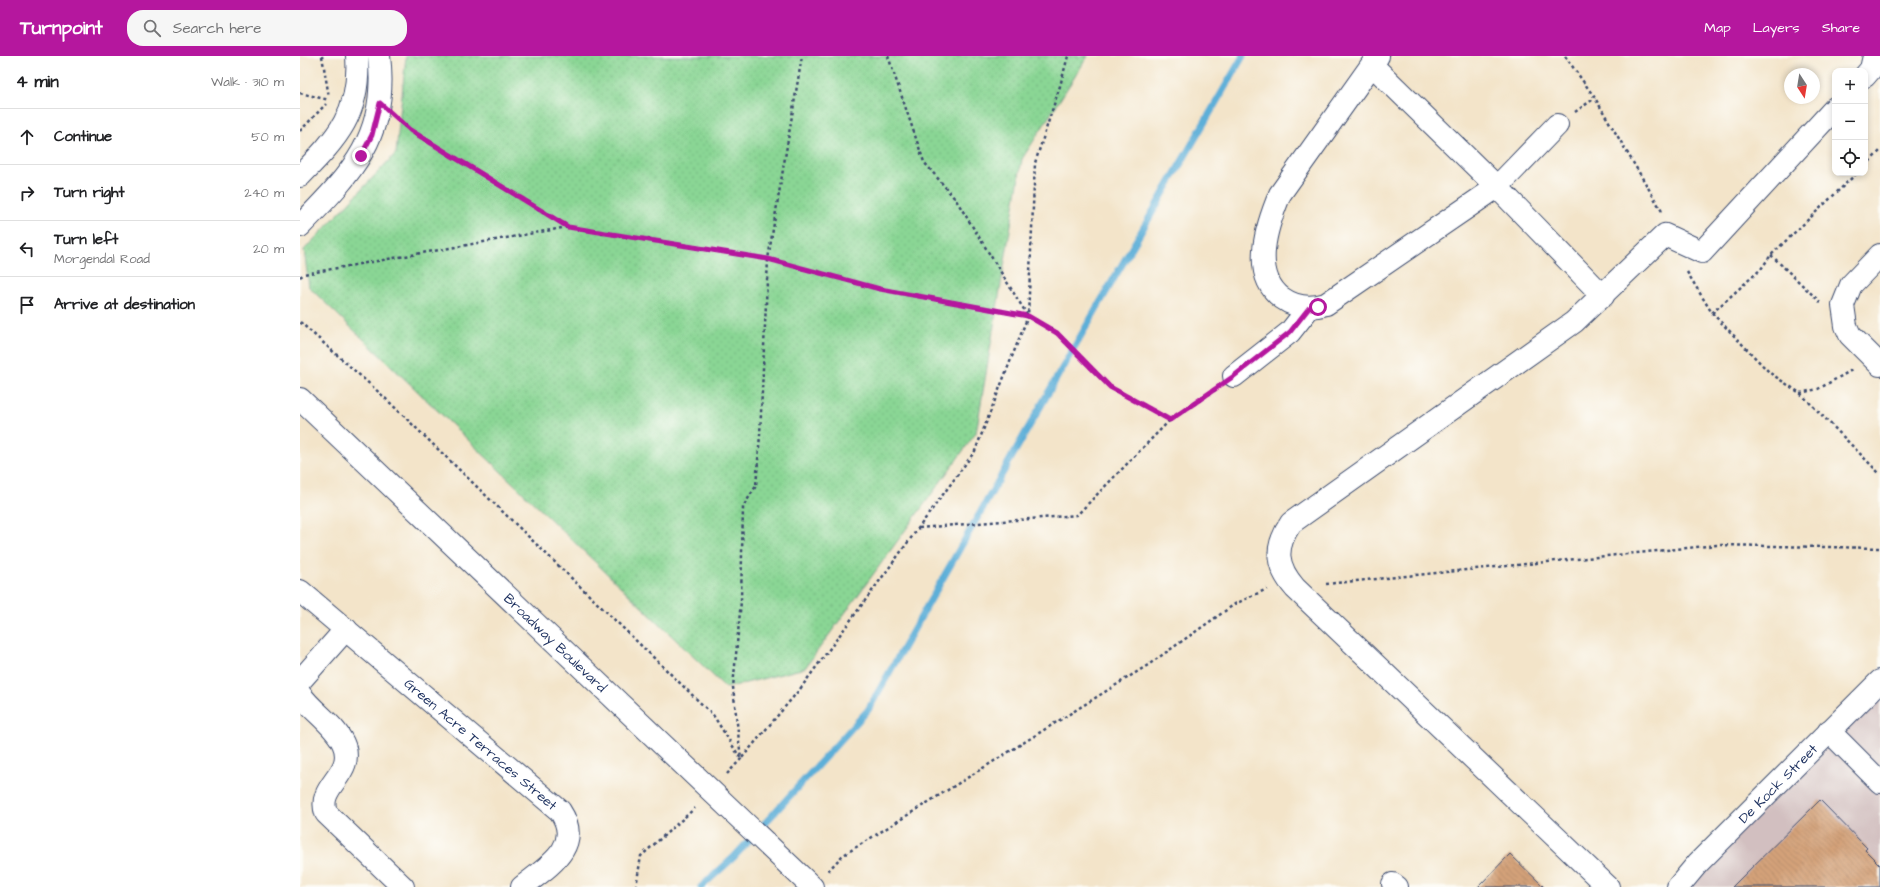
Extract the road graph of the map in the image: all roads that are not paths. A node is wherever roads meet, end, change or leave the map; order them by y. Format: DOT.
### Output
graph roads {
  1 [pos="357,56"];
  2 [pos="379,56"];
  3 [pos="1375,61"];
  4 [pos="1832,111"];
  5 [pos="1557,125"];
  6 [pos="300,176"];
  7 [pos="1496,187"];
  8 [pos="300,226"];
  9 [pos="1880,255"];
  10 [pos="1603,296"];
  11 [pos="1309,308"];
  12 [pos="1877,362"];
  13 [pos="1234,376"];
  14 [pos="300,399"];
  15 [pos="300,591"];
  16 [pos="346,629"];
  17 [pos="300,681"];
  18 [pos="1880,681"];
  19 [pos="300,694"];
  20 [pos="1829,731"];
  21 [pos="1880,782"];
  22 [pos="805,881"];
  23 [pos="403,887"];
  24 [pos="522,887"];
  25 [pos="1608,887"];
  26 [pos="1678,887"];
  1 -- 6 [label="street"];
  2 -- 8 [label="street"];
  3 -- 7 [label="street"];
  3 -- 11 [label="street"];
  4 -- 10 [label="street"];
  5 -- 7 [label="street"];
  7 -- 10 [label="street"];
  7 -- 11 [label="street"];
  9 -- 12 [label="street"];
  10 -- 25 [label="street"];
  11 -- 13 [label="street"];
  14 -- 22 [label="street, Broadway Boulevard"];
  15 -- 16 [label="street, Green Acre Terraces Street"];
  16 -- 17 [label="street"];
  16 -- 24 [label="street, Green Acre Terraces Street"];
  18 -- 20 [label="street, De Kock Street"];
  19 -- 23 [label="street"];
  20 -- 21 [label="street"];
  20 -- 26 [label="street, De Kock Street"];
}
